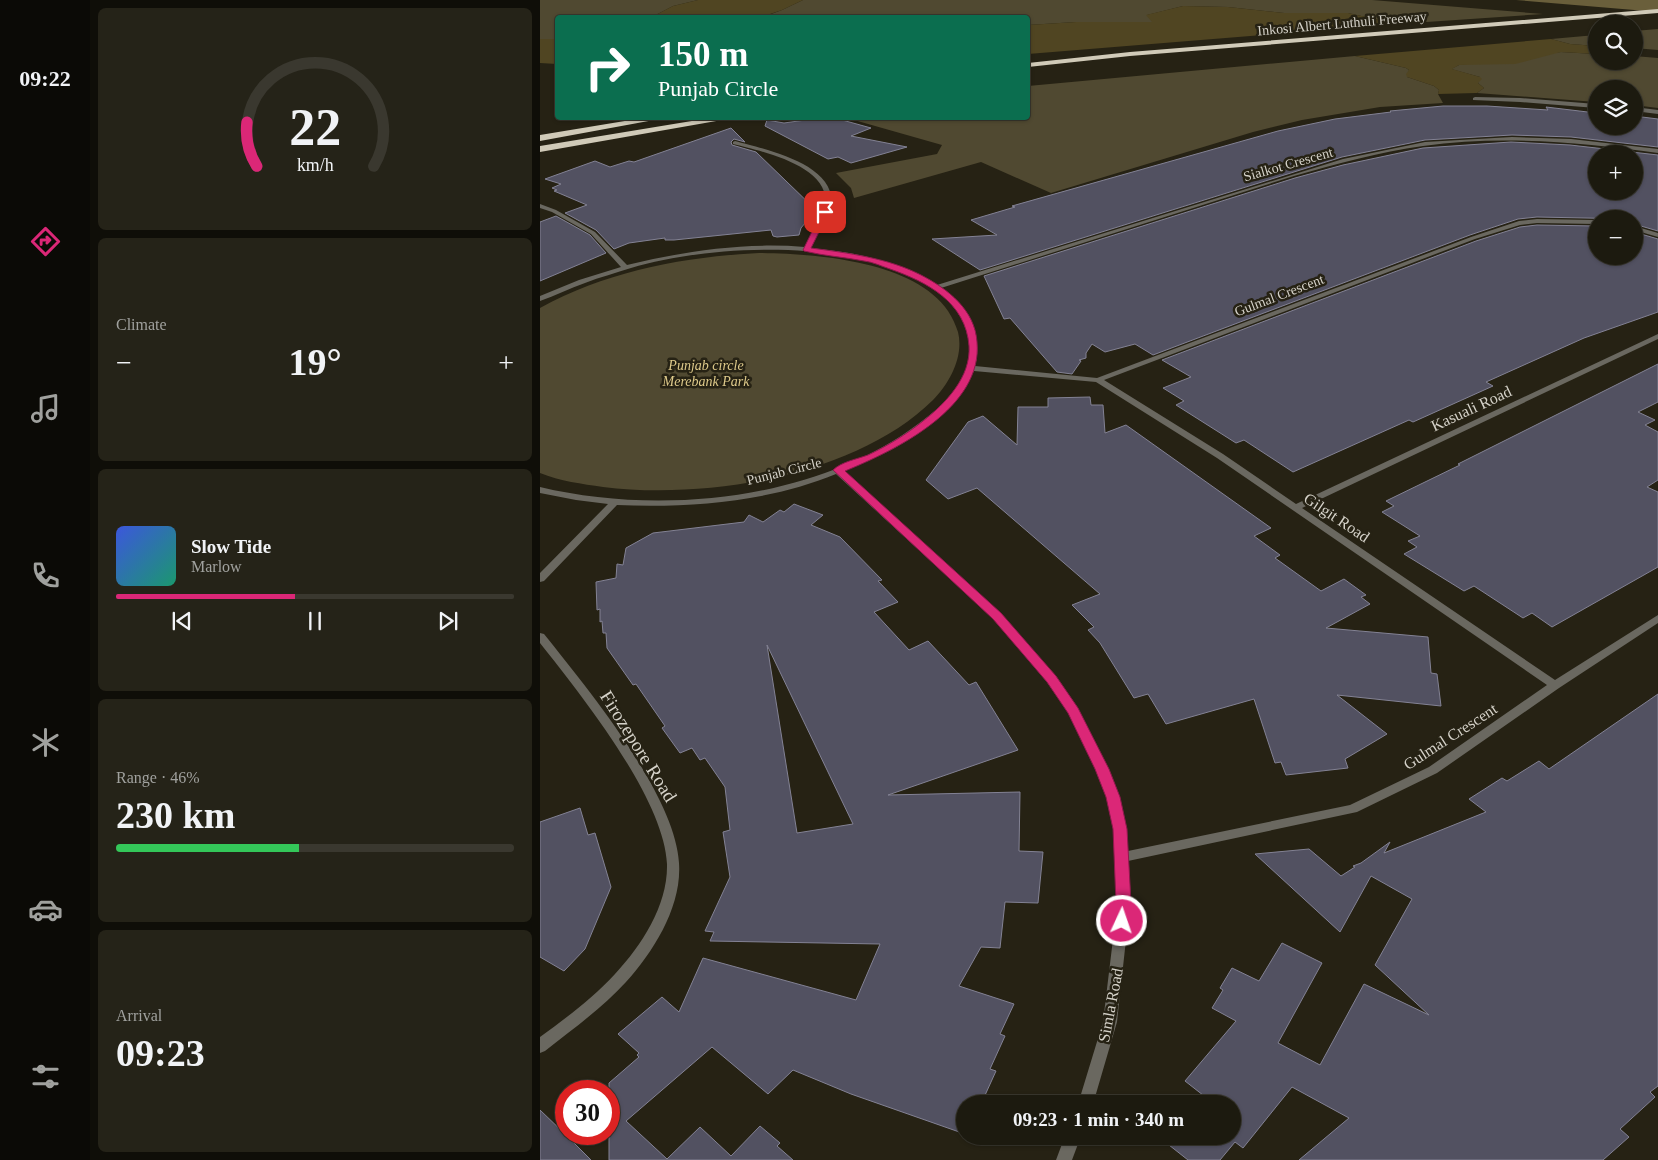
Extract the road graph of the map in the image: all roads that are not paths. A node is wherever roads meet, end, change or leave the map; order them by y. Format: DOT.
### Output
graph roads {
  1 [pos="1658,11"];
  2 [pos="1030,65"];
  3 [pos="1475,99"];
  4 [pos="1588,105"];
  5 [pos="1643,110"];
  6 [pos="1658,112"];
  7 [pos="629,120"];
  8 [pos="643,120"];
  9 [pos="710,120"];
  10 [pos="540,133"];
  11 [pos="604,137"];
  12 [pos="540,138"];
  13 [pos="735,143"];
  14 [pos="540,149"];
  15 [pos="1658,152"];
  16 [pos="540,154"];
  17 [pos="540,206"];
  18 [pos="1588,222"];
  19 [pos="1643,231"];
  20 [pos="1658,235"];
  21 [pos="807,250"];
  22 [pos="626,268"];
  23 [pos="936,287"];
  24 [pos="540,299"];
  25 [pos="1658,336"];
  26 [pos="971,368"];
  27 [pos="1098,380"];
  28 [pos="838,470"];
  29 [pos="540,490"];
  30 [pos="614,502"];
  31 [pos="1296,507"];
  32 [pos="540,579"];
  33 [pos="1658,618"];
  34 [pos="540,636"];
  35 [pos="1556,685"];
  36 [pos="1122,857"];
  37 [pos="540,1046"];
  38 [pos="1088,1095"];
  39 [pos="1070,1145"];
  40 [pos="1064,1160"];
  1 -- 2 [label="highway, Inkosi Albert Luthuli Freeway"];
  3 -- 4 [label="street"];
  5 -- 6 [label="street"];
  7 -- 10 [label="highway"];
  8 -- 12 [label="highway"];
  9 -- 11 [label="highway"];
  11 -- 14 [label="highway"];
  11 -- 16 [label="highway"];
  13 -- 21 [label="street"];
  15 -- 23 [label="street, Sialkot Crescent"];
  17 -- 22 [label="street"];
  18 -- 27 [label="street, Gulmal Crescent"];
  19 -- 20 [label="street"];
  21 -- 22 [label="street, Punjab Circle"];
  21 -- 23 [label="street, Punjab Circle"];
  22 -- 24 [label="street, Punjab Circle"];
  23 -- 26 [label="street, Punjab Circle"];
  25 -- 31 [label="street, Kasuali Road"];
  26 -- 27 [label="street, Gulmal Crescent"];
  26 -- 28 [label="street, Punjab Circle"];
  27 -- 31 [label="street, Gilgit Road"];
  28 -- 30 [label="street, Punjab Circle"];
  28 -- 36 [label="street, Simla Road"];
  29 -- 30 [label="street, Punjab Circle"];
  30 -- 32 [label="street"];
  31 -- 35 [label="street, Gilgit Road"];
  33 -- 35 [label="street, Gulmal Crescent"];
  34 -- 37 [label="street, Firozepore Road"];
  35 -- 36 [label="street, Gulmal Crescent"];
  36 -- 38 [label="street, Simla Road"];
  39 -- 40 [label="street"];
}
